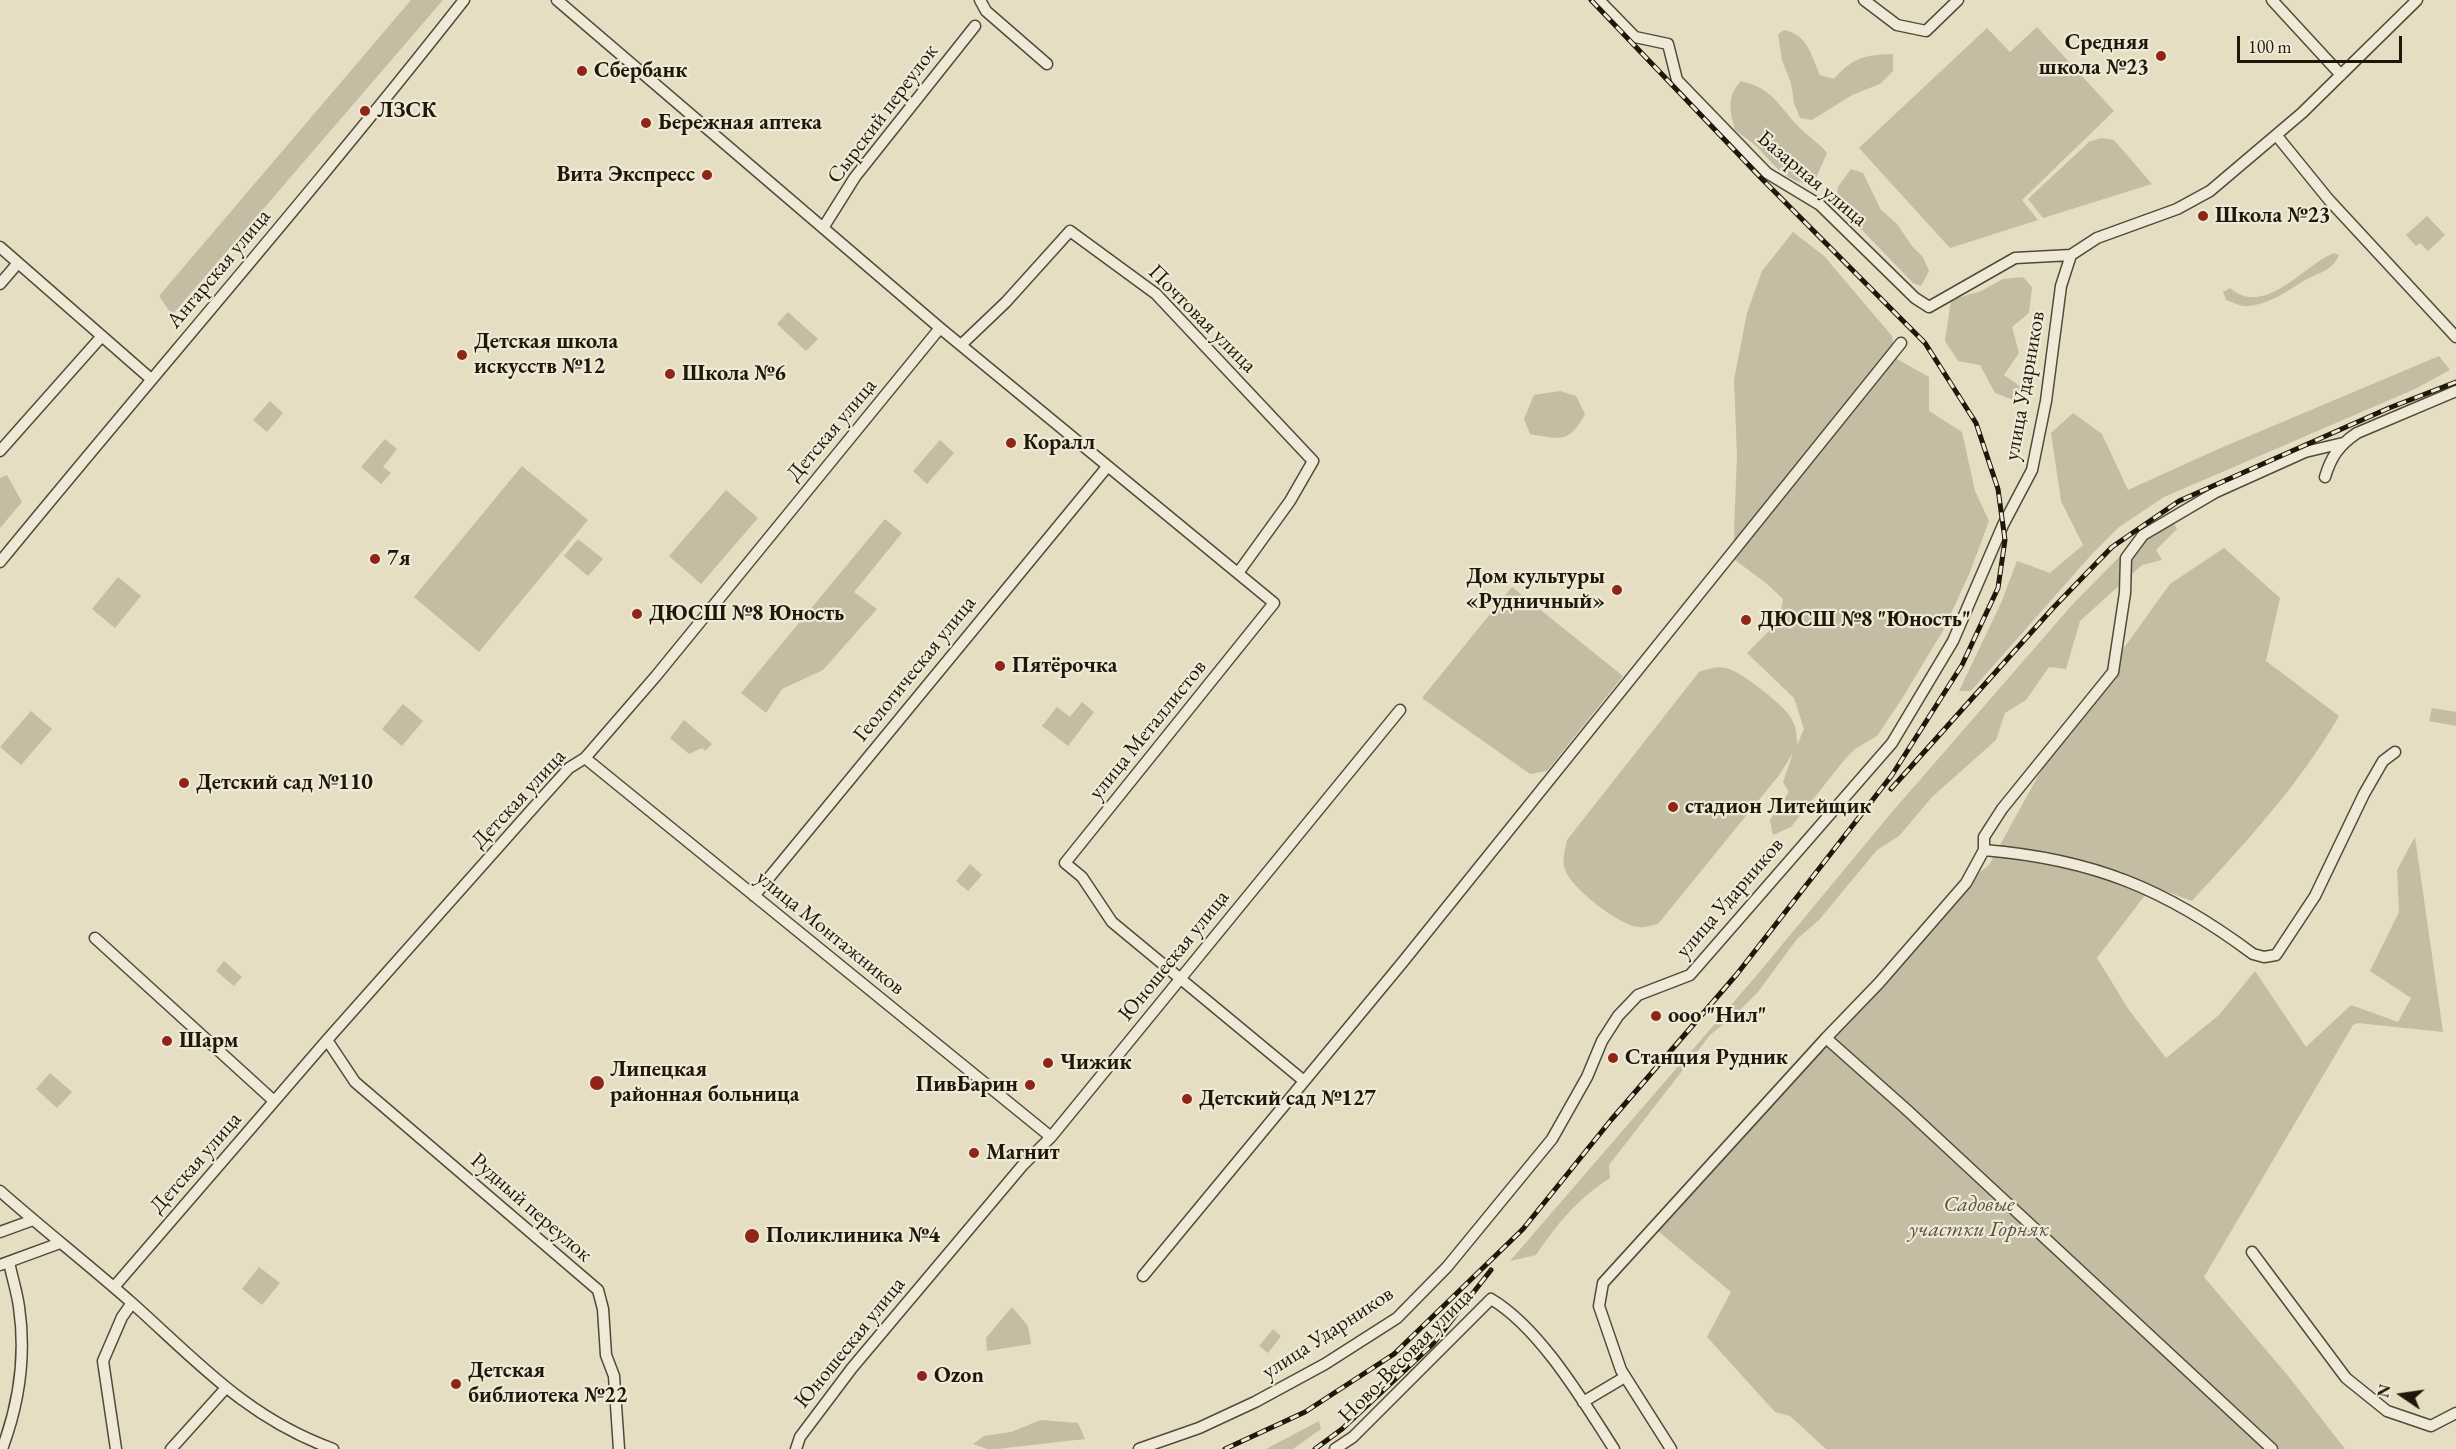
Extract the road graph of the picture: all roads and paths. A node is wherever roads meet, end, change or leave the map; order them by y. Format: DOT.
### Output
graph roads {
  1 [pos="464,0"];
  2 [pos="557,0"];
  3 [pos="980,0"];
  4 [pos="1599,0"];
  5 [pos="1864,0"];
  6 [pos="1958,0"];
  7 [pos="2272,0"];
  8 [pos="2417,0"];
  9 [pos="975,26"];
  10 [pos="1047,64"];
  11 [pos="2341,75"];
  12 [pos="2277,136"];
  13 [pos="823,228"];
  14 [pos="0,247"];
  15 [pos="2071,255"];
  16 [pos="18,263"];
  17 [pos="0,284"];
  18 [pos="940,328"];
  19 [pos="102,336"];
  20 [pos="2456,337"];
  21 [pos="1901,343"];
  22 [pos="962,344"];
  23 [pos="151,379"];
  24 [pos="2456,391"];
  25 [pos="2343,443"];
  26 [pos="0,452"];
  27 [pos="1107,467"];
  28 [pos="2325,477"];
  29 [pos="0,562"];
  30 [pos="1238,573"];
  31 [pos="1400,710"];
  32 [pos="2395,752"];
  33 [pos="585,758"];
  34 [pos="1984,849"];
  35 [pos="754,896"];
  36 [pos="95,938"];
  37 [pos="1181,979"];
  38 [pos="1826,1038"];
  39 [pos="327,1040"];
  40 [pos="1304,1081"];
  41 [pos="274,1101"];
  42 [pos="1051,1137"];
  43 [pos="0,1191"];
  44 [pos="33,1220"];
  45 [pos="0,1232"];
  46 [pos="60,1243"];
  47 [pos="2252,1252"];
  48 [pos="5,1264"];
  49 [pos="1143,1276"];
  50 [pos="114,1287"];
  51 [pos="132,1303"];
  52 [pos="1625,1377"];
  53 [pos="225,1389"];
  54 [pos="1583,1402"];
  55 [pos="2456,1413"];
  56 [pos="1144,1447"];
  57 [pos="2,1449"];
  58 [pos="116,1449"];
  59 [pos="171,1449"];
  60 [pos="333,1449"];
  61 [pos="619,1449"];
  62 [pos="796,1449"];
  63 [pos="1335,1449"];
  64 [pos="1614,1449"];
  65 [pos="1671,1449"];
  66 [pos="2272,1449"];
  1 -- 23 [label="street, Ангарская улица"];
  2 -- 13 [label="street"];
  3 -- 10 [label="street"];
  4 -- 15 [label="street, Базарная улица"];
  5 -- 6 [label="street"];
  7 -- 11 [label="street"];
  8 -- 11 [label="street"];
  9 -- 13 [label="street, Сырский переулок"];
  11 -- 12 [label="street"];
  12 -- 15 [label="street"];
  12 -- 20 [label="street"];
  13 -- 18 [label="street"];
  14 -- 16 [label="street"];
  15 -- 56 [label="street, улица Ударников"];
  16 -- 17 [label="street"];
  16 -- 19 [label="street"];
  18 -- 22 [label="street"];
  18 -- 33 [label="street, Детская улица"];
  19 -- 23 [label="street"];
  19 -- 26 [label="street"];
  21 -- 40 [label="street"];
  22 -- 27 [label="street"];
  22 -- 30 [label="street, Почтовая улица"];
  23 -- 29 [label="street, Ангарская улица"];
  24 -- 25 [label="street"];
  25 -- 28 [label="street"];
  25 -- 34 [label="street"];
  27 -- 30 [label="street"];
  27 -- 35 [label="street, Геологическая улица"];
  30 -- 37 [label="street, улица Металлистов"];
  31 -- 37 [label="street, Юношеская улица"];
  32 -- 34 [label="street"];
  33 -- 35 [label="street, улица Монтажников"];
  33 -- 39 [label="street, Детская улица"];
  34 -- 38 [label="street"];
  35 -- 42 [label="street, улица Монтажников"];
  36 -- 41 [label="street"];
  37 -- 40 [label="street"];
  37 -- 42 [label="street, Юношеская улица"];
  38 -- 52 [label="street"];
  38 -- 66 [label="street"];
  39 -- 41 [label="street, Детская улица"];
  39 -- 61 [label="street, Рудный переулок"];
  40 -- 49 [label="street"];
  41 -- 50 [label="street, Детская улица"];
  42 -- 62 [label="street, Юношеская улица"];
  43 -- 44 [label="street"];
  44 -- 45 [label="street"];
  44 -- 46 [label="street"];
  46 -- 48 [label="street"];
  46 -- 50 [label="street"];
  47 -- 55 [label="street"];
  48 -- 57 [label="street"];
  50 -- 51 [label="street"];
  51 -- 53 [label="street"];
  51 -- 58 [label="street"];
  52 -- 54 [label="street"];
  52 -- 65 [label="street"];
  53 -- 59 [label="street"];
  53 -- 60 [label="street"];
  54 -- 63 [label="street, Ново-Весовая улица"];
  54 -- 64 [label="street, Ново-Весовая улица"];
}
